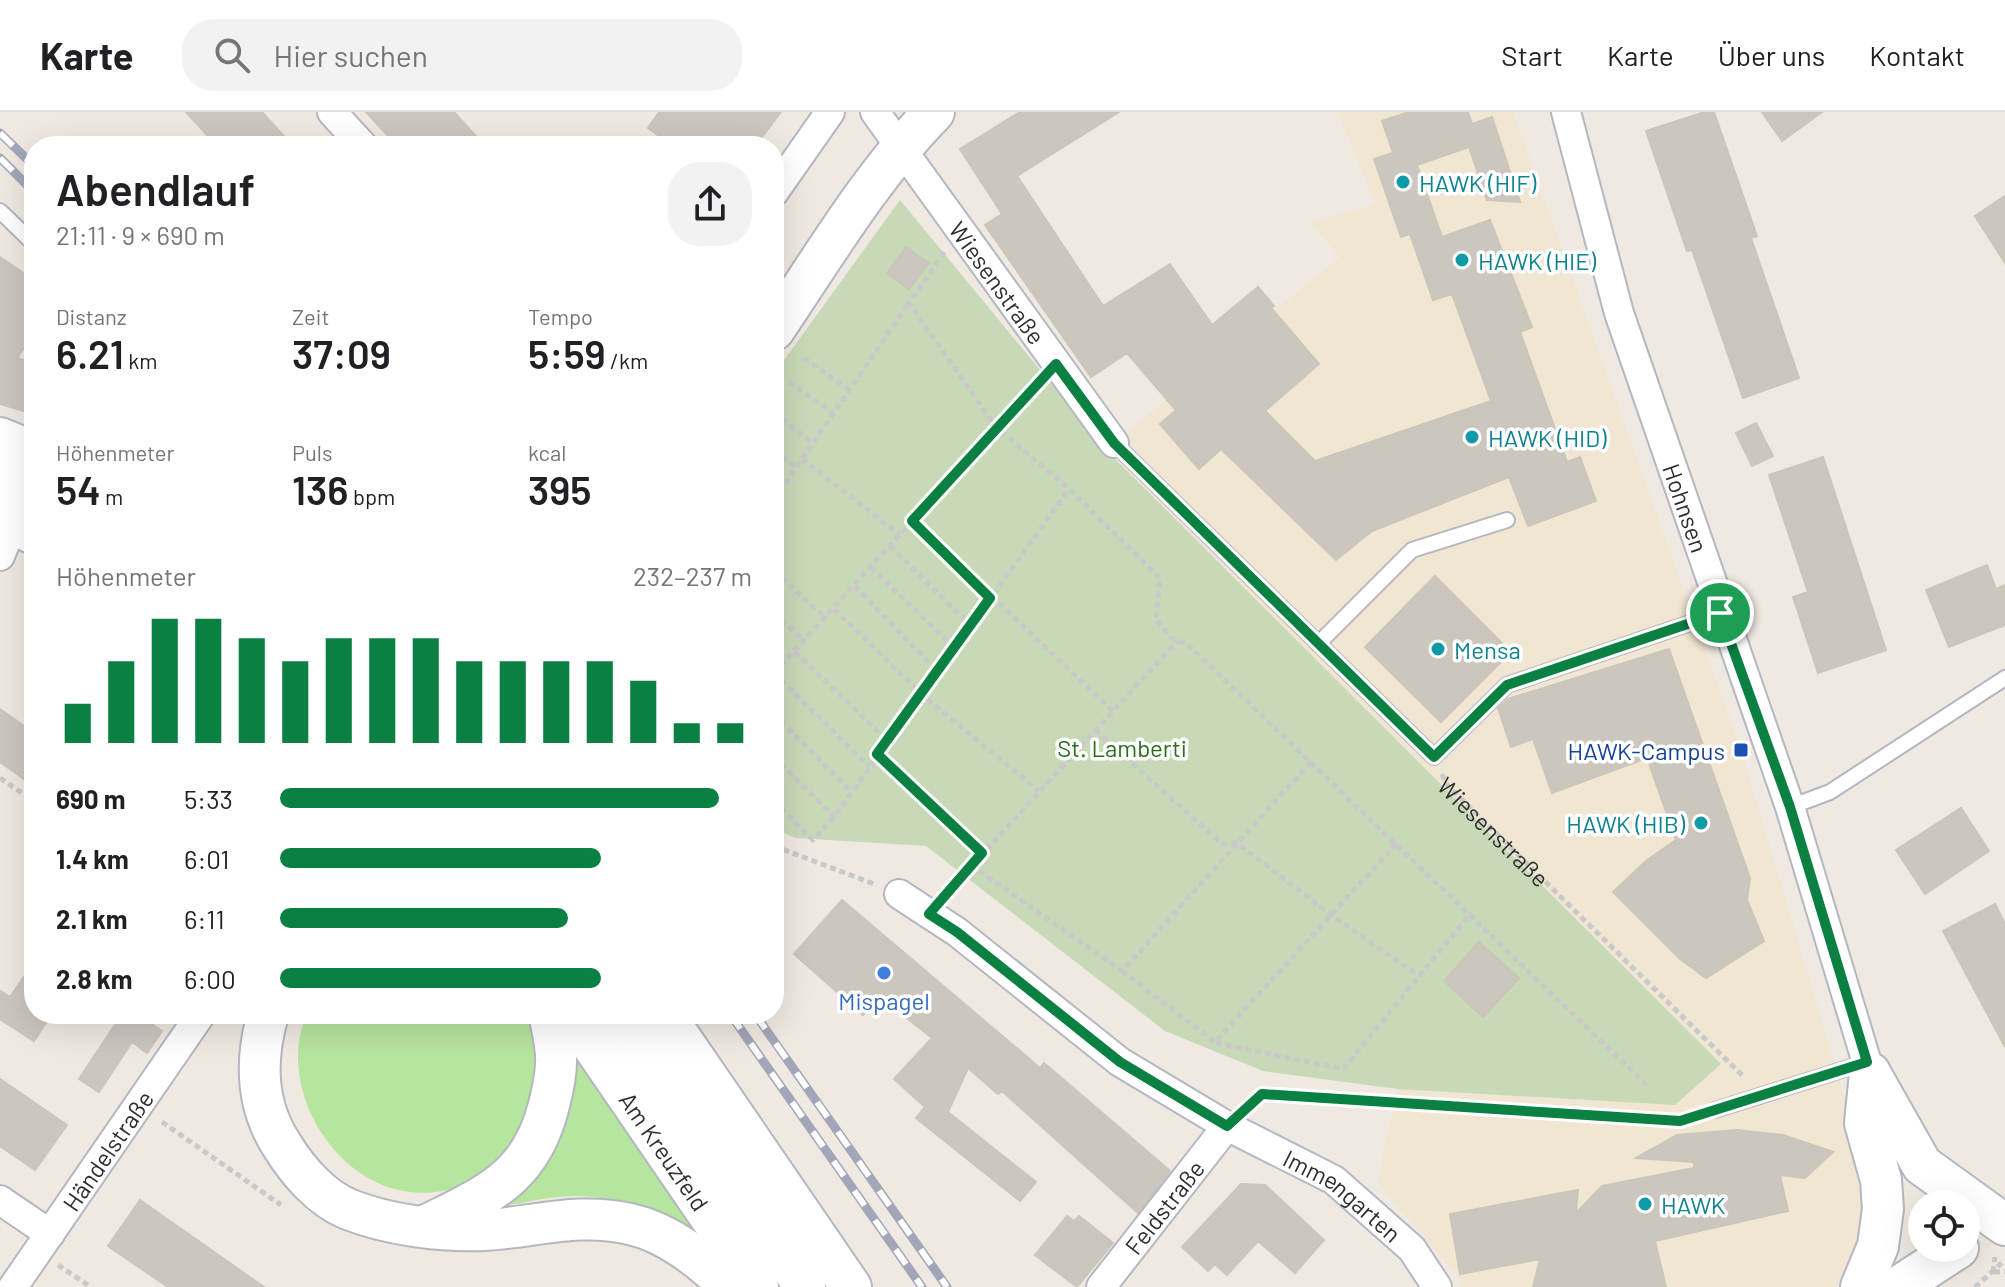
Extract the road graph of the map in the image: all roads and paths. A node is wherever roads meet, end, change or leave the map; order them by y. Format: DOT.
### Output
graph roads {
  1 [pos="332,112"];
  2 [pos="830,112"];
  3 [pos="875,112"];
  4 [pos="934,112"];
  5 [pos="1566,112"];
  6 [pos="354,136"];
  7 [pos="899,149"];
  8 [pos="784,178"];
  9 [pos="0,211"];
  10 [pos="958,232"];
  11 [pos="24,234"];
  12 [pos="909,303"];
  13 [pos="784,316"];
  14 [pos="804,358"];
  15 [pos="1056,364"];
  16 [pos="789,382"];
  17 [pos="849,390"];
  18 [pos="833,413"];
  19 [pos="784,421"];
  20 [pos="996,427"];
  21 [pos="0,438"];
  22 [pos="813,443"];
  23 [pos="1114,443"];
  24 [pos="24,448"];
  25 [pos="784,458"];
  26 [pos="802,459"];
  27 [pos="796,467"];
  28 [pos="0,476"];
  29 [pos="784,484"];
  30 [pos="24,487"];
  31 [pos="1069,489"];
  32 [pos="1507,520"];
  33 [pos="912,521"];
  34 [pos="900,535"];
  35 [pos="890,546"];
  36 [pos="871,567"];
  37 [pos="784,580"];
  38 [pos="855,586"];
  39 [pos="990,598"];
  40 [pos="834,609"];
  41 [pos="1720,613"];
  42 [pos="826,618"];
  43 [pos="784,622"];
  44 [pos="970,625"];
  45 [pos="805,641"];
  46 [pos="1177,641"];
  47 [pos="1319,643"];
  48 [pos="954,648"];
  49 [pos="795,652"];
  50 [pos="785,664"];
  51 [pos="937,671"];
  52 [pos="2005,678"];
  53 [pos="784,683"];
  54 [pos="921,694"];
  55 [pos="1113,711"];
  56 [pos="784,724"];
  57 [pos="1095,730"];
  58 [pos="887,740"];
  59 [pos="877,754"];
  60 [pos="1434,757"];
  61 [pos="1311,762"];
  62 [pos="869,766"];
  63 [pos="784,767"];
  64 [pos="0,778"];
  65 [pos="851,791"];
  66 [pos="1039,791"];
  67 [pos="24,794"];
  68 [pos="1790,807"];
  69 [pos="784,811"];
  70 [pos="834,817"];
  71 [pos="1237,843"];
  72 [pos="1397,843"];
  73 [pos="784,850"];
  74 [pos="982,853"];
  75 [pos="971,865"];
  76 [pos="899,894"];
  77 [pos="1471,913"];
  78 [pos="929,914"];
  79 [pos="1331,915"];
  80 [pos="1122,971"];
  81 [pos="1418,975"];
  82 [pos="194,1024"];
  83 [pos="265,1024"];
  84 [pos="551,1024"];
  85 [pos="578,1024"];
  86 [pos="626,1024"];
  87 [pos="671,1024"];
  88 [pos="1215,1042"];
  89 [pos="1868,1067"];
  90 [pos="1650,1088"];
  91 [pos="1763,1095"];
  92 [pos="1715,1110"];
  93 [pos="1227,1126"];
  94 [pos="0,1200"];
  95 [pos="427,1225"];
  96 [pos="2004,1231"];
  97 [pos="50,1234"];
  98 [pos="1980,1239"];
  99 [pos="1936,1262"];
  100 [pos="1993,1272"];
  101 [pos="2005,1272"];
  102 [pos="13,1287"];
  103 [pos="731,1287"];
  104 [pos="758,1287"];
  105 [pos="805,1287"];
  106 [pos="851,1287"];
  107 [pos="1101,1287"];
  108 [pos="1437,1287"];
  109 [pos="1861,1287"];
  110 [pos="1898,1287"];
  111 [pos="1975,1287"];
  1 -- 6 [label="street"];
  2 -- 8 [label="street"];
  3 -- 7 [label="street, Wiesenstraße"];
  4 -- 7 [label="main road"];
  5 -- 41 [label="street, Hohnsen"];
  7 -- 10 [label="street, Wiesenstraße"];
  7 -- 13 [label="main road"];
  9 -- 11 [label="lane"];
  10 -- 12 [label="path"];
  10 -- 15 [label="street, Wiesenstraße"];
  12 -- 17 [label="path"];
  12 -- 20 [label="path"];
  14 -- 17 [label="path"];
  15 -- 20 [label="path"];
  15 -- 23 [label="street, Wiesenstraße"];
  16 -- 18 [label="path"];
  17 -- 18 [label="path"];
  18 -- 22 [label="path"];
  19 -- 22 [label="path"];
  20 -- 31 [label="path"];
  20 -- 33 [label="path"];
  21 -- 24 [label="main road"];
  22 -- 26 [label="path"];
  23 -- 47 [label="lane, Wiesenstraße"];
  25 -- 27 [label="path"];
  26 -- 27 [label="path"];
  26 -- 34 [label="path"];
  27 -- 29 [label="path"];
  28 -- 30 [label="main road"];
  31 -- 39 [label="path"];
  31 -- 46 [label="path"];
  32 -- 47 [label="lane"];
  33 -- 34 [label="path"];
  33 -- 39 [label="path"];
  34 -- 35 [label="path"];
  35 -- 36 [label="path"];
  35 -- 44 [label="path"];
  36 -- 38 [label="path"];
  36 -- 48 [label="path"];
  37 -- 42 [label="path"];
  38 -- 40 [label="path"];
  38 -- 51 [label="path"];
  39 -- 44 [label="path"];
  39 -- 55 [label="path"];
  40 -- 42 [label="path"];
  40 -- 54 [label="path"];
  41 -- 60 [label="lane"];
  41 -- 68 [label="street, Hohnsen"];
  42 -- 45 [label="path"];
  43 -- 45 [label="path"];
  44 -- 48 [label="path"];
  45 -- 49 [label="path"];
  46 -- 55 [label="path"];
  46 -- 61 [label="path"];
  47 -- 60 [label="lane, Wiesenstraße"];
  48 -- 51 [label="path"];
  49 -- 50 [label="path"];
  49 -- 58 [label="path"];
  51 -- 54 [label="path"];
  52 -- 68 [label="lane"];
  53 -- 62 [label="path"];
  54 -- 58 [label="path"];
  54 -- 66 [label="path"];
  55 -- 57 [label="path"];
  56 -- 65 [label="path"];
  57 -- 66 [label="path"];
  57 -- 71 [label="path"];
  58 -- 59 [label="path"];
  59 -- 62 [label="path"];
  59 -- 74 [label="path"];
  60 -- 91 [label="path, Wiesenstraße"];
  61 -- 71 [label="path"];
  61 -- 72 [label="path"];
  62 -- 65 [label="path"];
  63 -- 70 [label="path"];
  64 -- 67 [label="path"];
  65 -- 70 [label="path"];
  66 -- 74 [label="path"];
  68 -- 89 [label="street, Hohnsen"];
  69 -- 70 [label="path"];
  71 -- 79 [label="path"];
  71 -- 80 [label="path"];
  72 -- 77 [label="path"];
  72 -- 79 [label="path"];
  73 -- 76 [label="path"];
  74 -- 75 [label="path"];
  75 -- 78 [label="path"];
  75 -- 80 [label="path"];
  76 -- 78 [label="street, Immengarten"];
  77 -- 81 [label="path"];
  77 -- 90 [label="path"];
  78 -- 93 [label="street, Immengarten"];
  79 -- 81 [label="path"];
  79 -- 88 [label="path"];
  80 -- 88 [label="path"];
  81 -- 88 [label="path"];
  82 -- 97 [label="street, Händelstraße"];
  83 -- 95 [label="main road"];
  84 -- 95 [label="main road"];
  85 -- 104 [label="main road, Am Kreuzfeld"];
  86 -- 105 [label="main road, Am Kreuzfeld"];
  87 -- 106 [label="main road"];
  89 -- 91 [label="lane"];
  89 -- 96 [label="main road, Hohnsen"];
  89 -- 109 [label="main road"];
  91 -- 92 [label="lane"];
  92 -- 93 [label="path"];
  93 -- 107 [label="street, Feldstraße"];
  93 -- 108 [label="street, Immengarten"];
  94 -- 97 [label="street"];
  95 -- 103 [label="main road"];
  96 -- 98 [label="main road"];
  96 -- 100 [label="path"];
  97 -- 102 [label="street, Händelstraße"];
  99 -- 110 [label="main road"];
  100 -- 101 [label="path"];
  100 -- 111 [label="path"];
}
